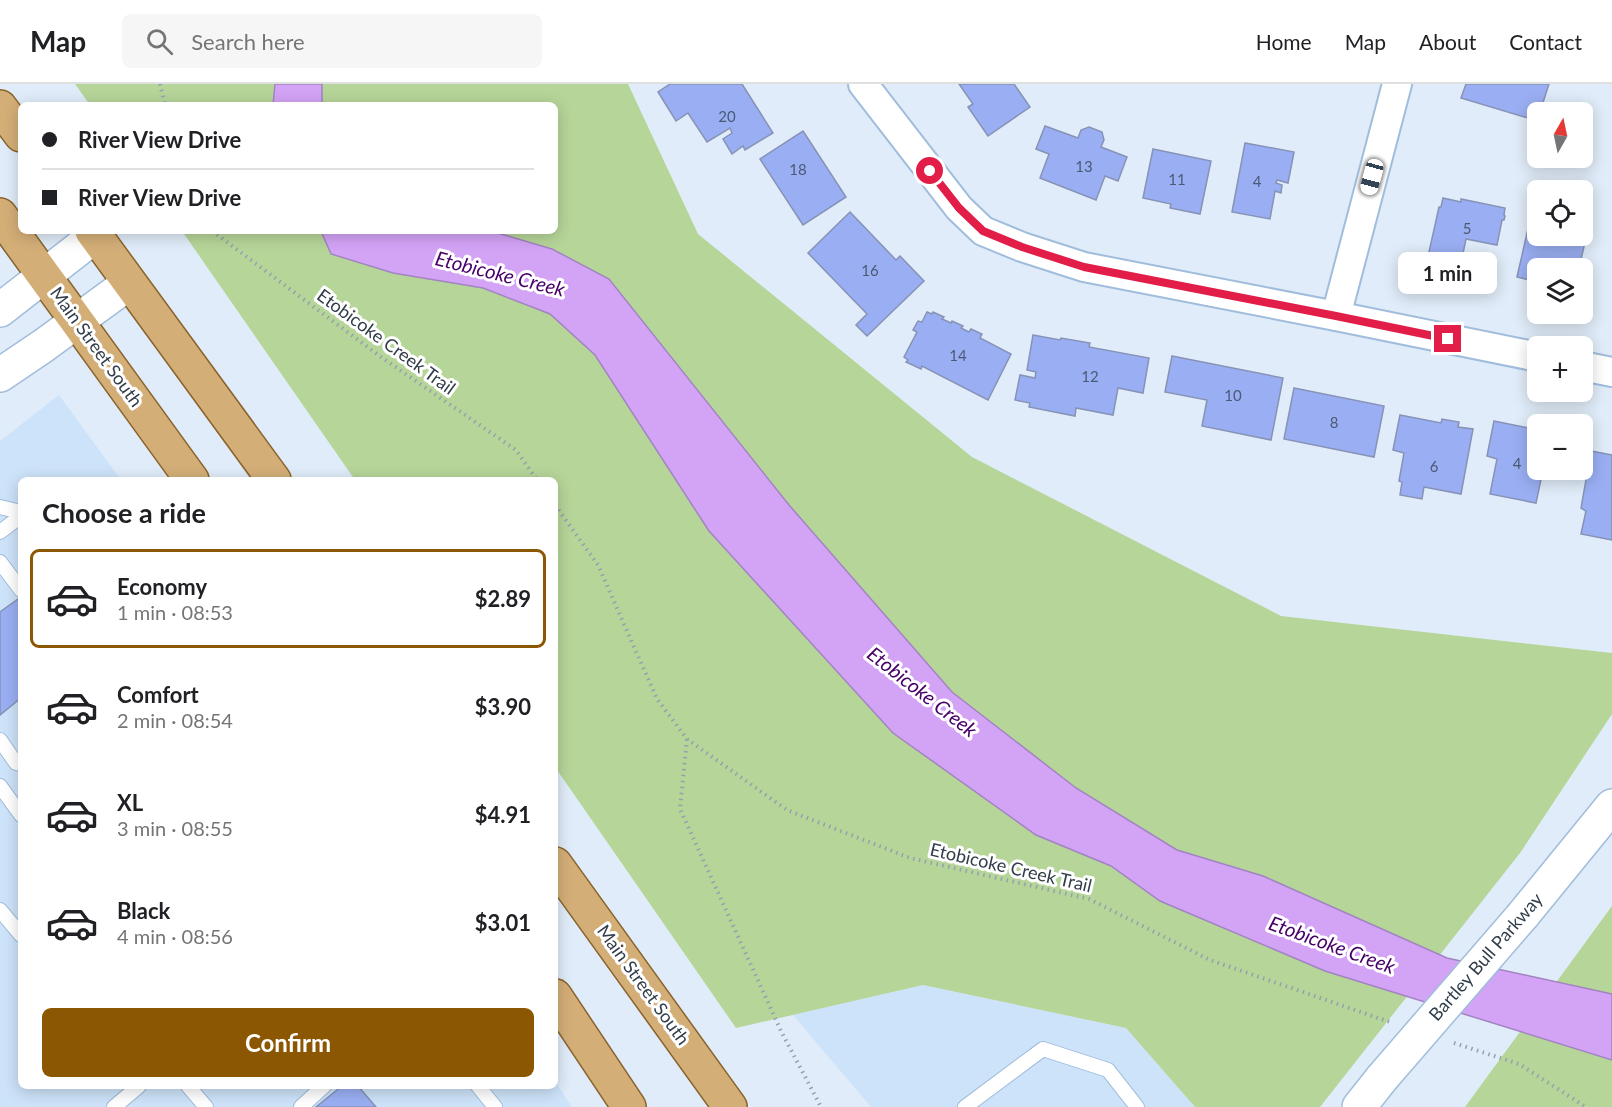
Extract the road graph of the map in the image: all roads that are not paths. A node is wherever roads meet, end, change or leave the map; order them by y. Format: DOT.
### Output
graph roads {
  1 [pos="863,84"];
  2 [pos="1396,84"];
  3 [pos="0,107"];
  4 [pos="18,131"];
  5 [pos="0,215"];
  6 [pos="93,234"];
  7 [pos="44,276"];
  8 [pos="129,283"];
  9 [pos="0,310"];
  10 [pos="1336,316"];
  11 [pos="77,321"];
  12 [pos="1527,355"];
  13 [pos="1593,368"];
  14 [pos="1612,372"];
  15 [pos="0,375"];
  16 [pos="190,477"];
  17 [pos="272,477"];
  18 [pos="0,507"];
  19 [pos="18,511"];
  20 [pos="18,518"];
  21 [pos="0,532"];
  22 [pos="0,562"];
  23 [pos="18,584"];
  24 [pos="0,740"];
  25 [pos="18,763"];
  26 [pos="0,786"];
  27 [pos="1612,807"];
  28 [pos="18,811"];
  29 [pos="558,868"];
  30 [pos="0,910"];
  31 [pos="18,931"];
  32 [pos="558,1001"];
  33 [pos="135,1089"];
  34 [pos="191,1089"];
  35 [pos="321,1089"];
  36 [pos="480,1089"];
  37 [pos="114,1107"];
  38 [pos="206,1107"];
  39 [pos="301,1107"];
  40 [pos="495,1107"];
  41 [pos="628,1107"];
  42 [pos="730,1107"];
  43 [pos="965,1107"];
  44 [pos="1137,1107"];
  45 [pos="1359,1107"];
  1 -- 10 [label="street"];
  2 -- 10 [label="street"];
  3 -- 4 [label="main road"];
  5 -- 7 [label="main road, Main Street South"];
  6 -- 7 [label="street"];
  6 -- 8 [label="main road"];
  7 -- 9 [label="street"];
  7 -- 11 [label="main road, Main Street South"];
  8 -- 11 [label="street"];
  8 -- 17 [label="main road"];
  10 -- 12 [label="street"];
  11 -- 15 [label="street"];
  11 -- 16 [label="main road, Main Street South"];
  13 -- 14 [label="street"];
  18 -- 19 [label="lane"];
  20 -- 21 [label="lane"];
  22 -- 23 [label="lane"];
  24 -- 25 [label="lane"];
  26 -- 28 [label="lane"];
  27 -- 45 [label="street, Bartley Bull Parkway, bridge"];
  29 -- 42 [label="main road, Main Street South"];
  30 -- 31 [label="lane"];
  32 -- 41 [label="main road"];
  33 -- 37 [label="lane"];
  34 -- 38 [label="lane"];
  35 -- 39 [label="lane"];
  36 -- 40 [label="lane"];
  43 -- 44 [label="lane"];
}
